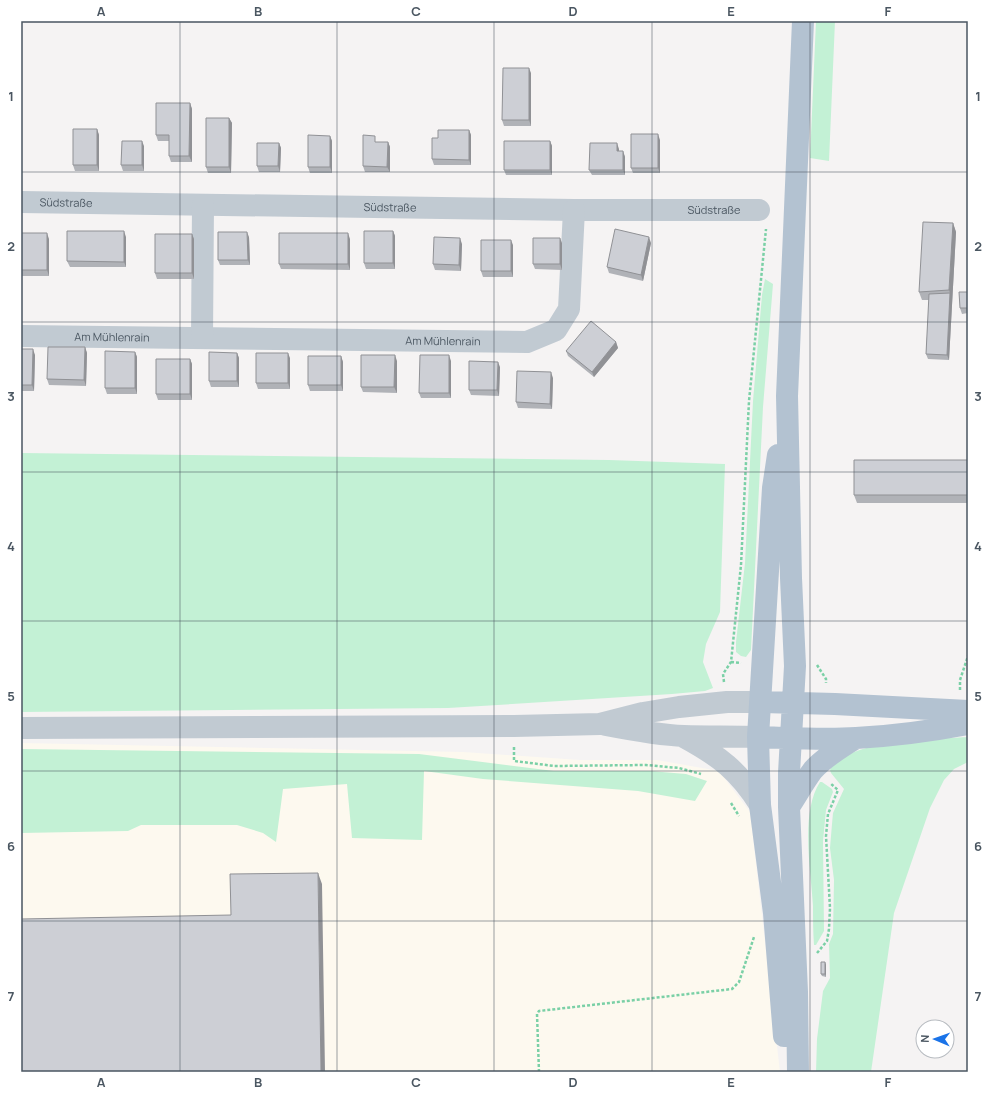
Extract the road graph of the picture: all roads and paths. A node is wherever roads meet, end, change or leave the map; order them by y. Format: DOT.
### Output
graph roads {
  1 [pos="803,21"];
  2 [pos="21,202"];
  3 [pos="203,205"];
  4 [pos="574,210"];
  5 [pos="759,210"];
  6 [pos="21,336"];
  7 [pos="202,338"];
  8 [pos="787,396"];
  9 [pos="968,656"];
  10 [pos="727,702"];
  11 [pos="760,702"];
  12 [pos="793,703"];
  13 [pos="966,715"];
  14 [pos="600,724"];
  15 [pos="514,726"];
  16 [pos="21,728"];
  17 [pos="683,736"];
  18 [pos="758,737"];
  19 [pos="791,738"];
  20 [pos="856,738"];
  21 [pos="724,762"];
  22 [pos="814,769"];
  23 [pos="730,802"];
  24 [pos="760,806"];
  25 [pos="789,807"];
  26 [pos="741,819"];
  27 [pos="755,933"];
  28 [pos="796,964"];
  29 [pos="539,1072"];
  30 [pos="787,1072"];
  31 [pos="798,1072"];
  1 -- 8 [label="main road"];
  2 -- 3 [label="street, Südstraße"];
  3 -- 4 [label="street, Südstraße"];
  3 -- 7 [label="street"];
  4 -- 5 [label="street, Südstraße"];
  4 -- 7 [label="street, Am Mühlenrain"];
  5 -- 10 [label="path"];
  6 -- 7 [label="street, Am Mühlenrain"];
  8 -- 11 [label="main road"];
  8 -- 12 [label="main road"];
  9 -- 13 [label="path"];
  10 -- 11 [label="street"];
  10 -- 14 [label="street"];
  11 -- 12 [label="main road"];
  11 -- 18 [label="main road"];
  12 -- 13 [label="main road"];
  12 -- 19 [label="main road"];
  13 -- 20 [label="main road"];
  14 -- 15 [label="street"];
  14 -- 17 [label="street"];
  15 -- 16 [label="street"];
  15 -- 21 [label="path"];
  17 -- 18 [label="street"];
  17 -- 21 [label="street"];
  18 -- 19 [label="main road"];
  18 -- 24 [label="main road"];
  19 -- 20 [label="main road"];
  19 -- 25 [label="main road"];
  20 -- 22 [label="main road"];
  21 -- 24 [label="street"];
  22 -- 25 [label="main road"];
  22 -- 28 [label="path"];
  23 -- 26 [label="path"];
  24 -- 30 [label="main road"];
  25 -- 28 [label="main road"];
  27 -- 29 [label="path"];
  28 -- 31 [label="main road"];
}
